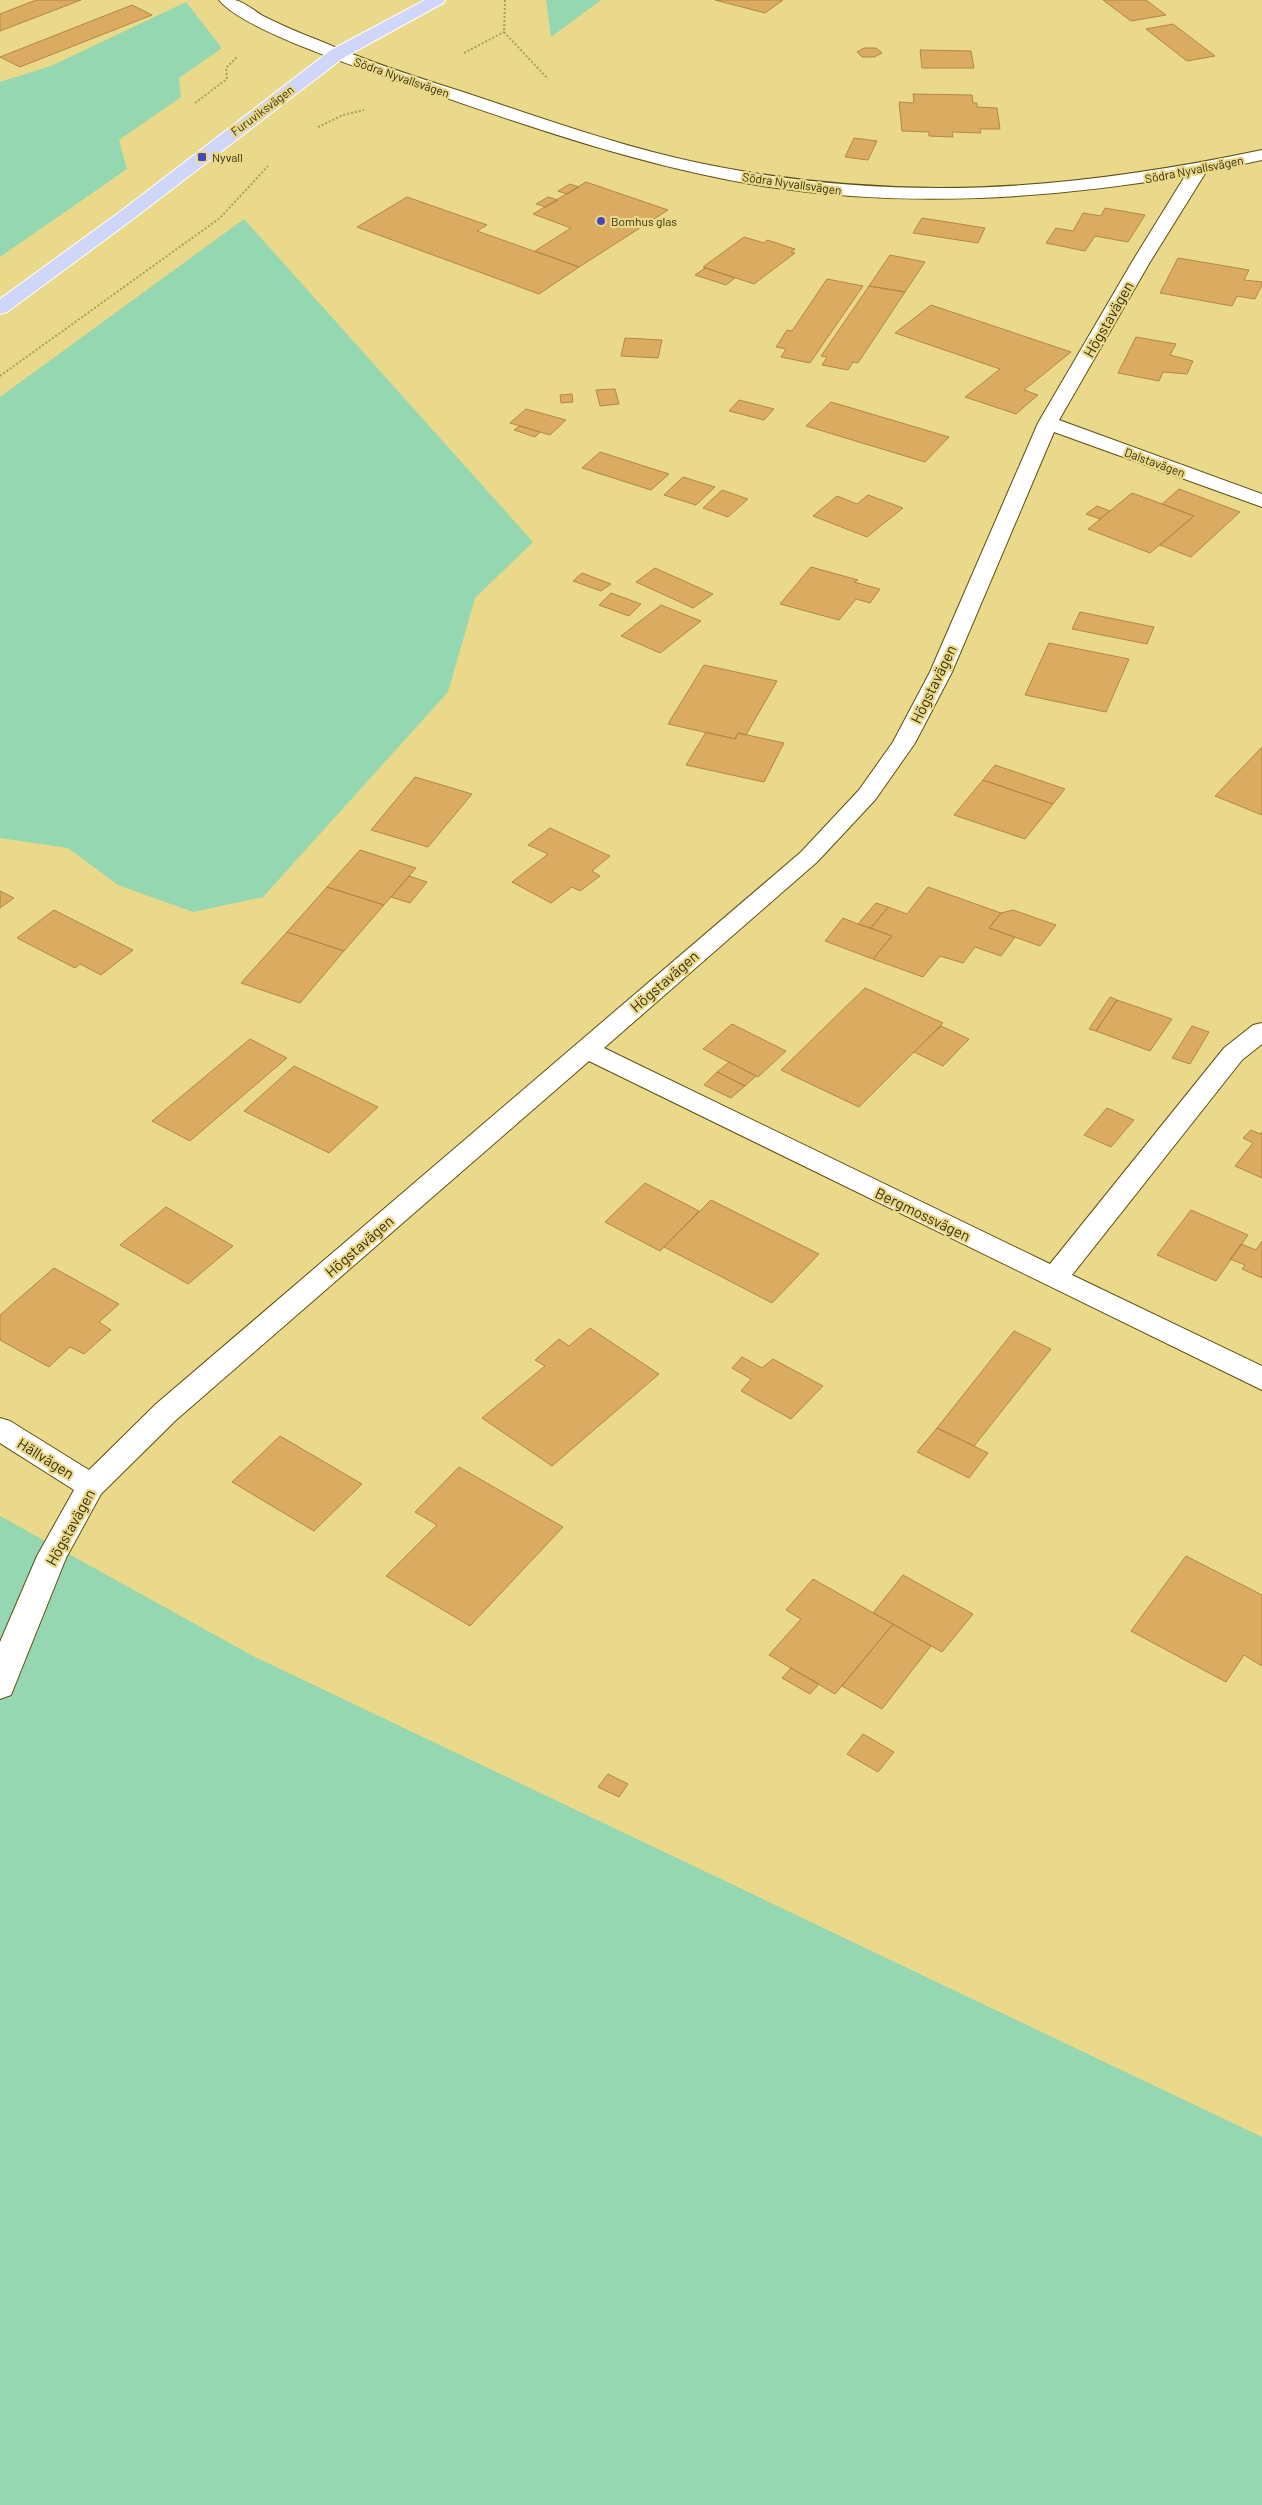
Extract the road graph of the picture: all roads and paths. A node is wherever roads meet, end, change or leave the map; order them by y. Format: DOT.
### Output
graph roads {
  1 [pos="226,0"];
  2 [pos="438,0"];
  3 [pos="505,0"];
  4 [pos="336,54"];
  5 [pos="239,55"];
  6 [pos="195,103"];
  7 [pos="343,115"];
  8 [pos="555,126"];
  9 [pos="318,127"];
  10 [pos="1262,155"];
  11 [pos="274,159"];
  12 [pos="1198,170"];
  13 [pos="0,308"];
  14 [pos="0,376"];
  15 [pos="1048,423"];
  16 [pos="1262,501"];
  17 [pos="1262,1031"];
  18 [pos="585,1049"];
  19 [pos="1054,1278"];
  20 [pos="1262,1379"];
  21 [pos="0,1430"];
  22 [pos="92,1486"];
  23 [pos="0,1686"];
  1 -- 4 [label="street, Södra Nyvallsvägen"];
  2 -- 4 [label="main road, Furuviksvägen"];
  3 -- 8 [label="path"];
  4 -- 8 [label="street, Södra Nyvallsvägen"];
  4 -- 13 [label="main road, Furuviksvägen"];
  5 -- 6 [label="path"];
  7 -- 9 [label="path"];
  8 -- 12 [label="street, Södra Nyvallsvägen"];
  10 -- 12 [label="street, Södra Nyvallsvägen"];
  11 -- 14 [label="path"];
  12 -- 15 [label="street, Högstavägen"];
  15 -- 16 [label="street, Dalstavägen"];
  15 -- 18 [label="street, Högstavägen"];
  17 -- 19 [label="street"];
  18 -- 19 [label="street, Bergmossvägen"];
  18 -- 22 [label="street, Högstavägen"];
  19 -- 20 [label="street, Bergmossvägen"];
  21 -- 22 [label="street, Hällvägen"];
  22 -- 23 [label="street, Högstavägen"];
}
